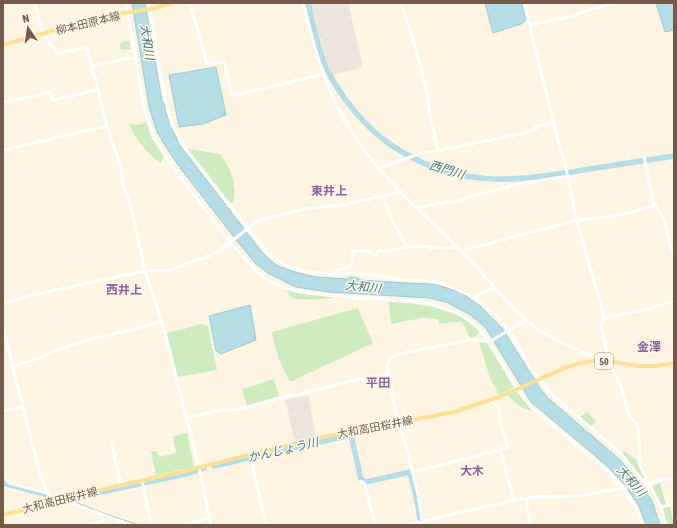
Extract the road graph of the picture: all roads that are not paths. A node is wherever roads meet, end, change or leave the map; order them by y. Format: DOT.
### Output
graph roads {
  1 [pos="34,3"];
  2 [pos="126,3"];
  3 [pos="149,3"];
  4 [pos="173,3"];
  5 [pos="190,3"];
  6 [pos="303,3"];
  7 [pos="401,3"];
  8 [pos="524,3"];
  9 [pos="616,3"];
  10 [pos="149,9"];
  11 [pos="128,12"];
  12 [pos="530,25"];
  13 [pos="44,34"];
  14 [pos="3,45"];
  15 [pos="135,57"];
  16 [pos="93,66"];
  17 [pos="324,74"];
  18 [pos="99,90"];
  19 [pos="3,102"];
  20 [pos="554,122"];
  21 [pos="107,126"];
  22 [pos="3,150"];
  23 [pos="438,151"];
  24 [pos="644,156"];
  25 [pos="379,168"];
  26 [pos="568,176"];
  27 [pos="401,192"];
  28 [pos="383,196"];
  29 [pos="654,206"];
  30 [pos="418,208"];
  31 [pos="577,220"];
  32 [pos="248,229"];
  33 [pos="231,242"];
  34 [pos="406,247"];
  35 [pos="456,247"];
  36 [pos="460,251"];
  37 [pos="672,252"];
  38 [pos="145,271"];
  39 [pos="333,273"];
  40 [pos="494,288"];
  41 [pos="473,297"];
  42 [pos="674,301"];
  43 [pos="3,303"];
  44 [pos="604,318"];
  45 [pos="526,320"];
  46 [pos="161,321"];
  47 [pos="3,328"];
  48 [pos="480,330"];
  49 [pos="508,332"];
  50 [pos="476,339"];
  51 [pos="490,342"];
  52 [pos="601,360"];
  53 [pos="609,361"];
  54 [pos="674,363"];
  55 [pos="12,367"];
  56 [pos="388,373"];
  57 [pos="538,379"];
  58 [pos="518,388"];
  59 [pos="490,400"];
  60 [pos="23,406"];
  61 [pos="3,411"];
  62 [pos="187,418"];
  63 [pos="400,422"];
  64 [pos="111,440"];
  65 [pos="500,449"];
  66 [pos="250,457"];
  67 [pos="199,468"];
  68 [pos="412,472"];
  69 [pos="674,478"];
  70 [pos="7,480"];
  71 [pos="361,481"];
  72 [pos="142,482"];
  73 [pos="647,484"];
  74 [pos="121,485"];
  75 [pos="623,488"];
  76 [pos="47,493"];
  77 [pos="526,498"];
  78 [pos="58,500"];
  79 [pos="514,500"];
  80 [pos="674,504"];
  81 [pos="661,507"];
  82 [pos="3,514"];
  83 [pos="103,516"];
  84 [pos="209,518"];
  85 [pos="422,521"];
  86 [pos="105,523"];
  87 [pos="86,525"];
  88 [pos="132,525"];
  89 [pos="151,525"];
  90 [pos="182,525"];
  91 [pos="211,525"];
  92 [pos="266,525"];
  93 [pos="375,525"];
  94 [pos="406,525"];
  95 [pos="423,525"];
  96 [pos="530,525"];
  97 [pos="643,525"];
  98 [pos="666,525"];
  1 -- 13 [label="street"];
  2 -- 11 [label="street"];
  3 -- 10 [label="street"];
  4 -- 10 [label="main road, 柳本田原本線"];
  5 -- 17 [label="street"];
  6 -- 17 [label="street"];
  7 -- 23 [label="street"];
  8 -- 12 [label="street"];
  9 -- 12 [label="street"];
  10 -- 11 [label="main road, 柳本田原本線"];
  10 -- 32 [label="street"];
  11 -- 13 [label="main road, 柳本田原本線"];
  11 -- 15 [label="street"];
  12 -- 20 [label="street"];
  13 -- 14 [label="main road, 柳本田原本線"];
  13 -- 16 [label="street"];
  15 -- 16 [label="street"];
  15 -- 33 [label="street"];
  16 -- 18 [label="street"];
  17 -- 25 [label="street"];
  18 -- 19 [label="street"];
  18 -- 21 [label="street"];
  20 -- 23 [label="street"];
  20 -- 26 [label="street"];
  21 -- 22 [label="street"];
  21 -- 38 [label="street"];
  23 -- 25 [label="street"];
  24 -- 29 [label="street"];
  25 -- 27 [label="street"];
  26 -- 30 [label="street"];
  26 -- 31 [label="street"];
  27 -- 28 [label="street"];
  27 -- 30 [label="street"];
  28 -- 32 [label="street"];
  28 -- 34 [label="street"];
  29 -- 31 [label="street"];
  29 -- 37 [label="street"];
  30 -- 35 [label="street"];
  31 -- 36 [label="street"];
  31 -- 44 [label="street"];
  32 -- 33 [label="street"];
  32 -- 39 [label="street"];
  33 -- 38 [label="street"];
  33 -- 48 [label="street"];
  34 -- 35 [label="street"];
  34 -- 39 [label="street"];
  35 -- 36 [label="street"];
  36 -- 40 [label="street"];
  38 -- 43 [label="street"];
  38 -- 46 [label="street"];
  39 -- 41 [label="street"];
  40 -- 41 [label="street"];
  40 -- 45 [label="street"];
  41 -- 49 [label="street"];
  42 -- 44 [label="street"];
  44 -- 53 [label="street"];
  45 -- 49 [label="street"];
  45 -- 52 [label="street"];
  46 -- 55 [label="street"];
  46 -- 62 [label="street"];
  47 -- 55 [label="street"];
  48 -- 50 [label="street"];
  48 -- 51 [label="street"];
  49 -- 51 [label="street"];
  49 -- 57 [label="street"];
  50 -- 51 [label="street"];
  50 -- 56 [label="street"];
  51 -- 58 [label="street"];
  52 -- 53 [label="main road, 大和高田桜井線 / 50"];
  52 -- 57 [label="main road, 大和高田桜井線 / 50"];
  53 -- 54 [label="main road, 大和高田桜井線 / 50"];
  53 -- 73 [label="street"];
  55 -- 60 [label="street"];
  56 -- 62 [label="street"];
  56 -- 63 [label="street"];
  57 -- 58 [label="main road, 大和高田桜井線 / 50"];
  57 -- 73 [label="street"];
  58 -- 59 [label="main road, 大和高田桜井線 / 50"];
  58 -- 75 [label="street"];
  59 -- 63 [label="main road, 大和高田桜井線 / 50"];
  59 -- 65 [label="street"];
  60 -- 61 [label="street"];
  60 -- 76 [label="street"];
  62 -- 67 [label="street"];
  63 -- 66 [label="main road, 大和高田桜井線 / 50"];
  63 -- 68 [label="street"];
  64 -- 74 [label="street"];
  65 -- 68 [label="street"];
  65 -- 79 [label="street"];
  66 -- 67 [label="main road, 大和高田桜井線 / 50"];
  66 -- 92 [label="street"];
  67 -- 72 [label="main road, 大和高田桜井線 / 50"];
  67 -- 84 [label="street"];
  68 -- 85 [label="street"];
  69 -- 73 [label="street"];
  70 -- 76 [label="street"];
  71 -- 93 [label="street"];
  72 -- 74 [label="main road, 大和高田桜井線 / 50"];
  72 -- 89 [label="street"];
  73 -- 75 [label="street"];
  73 -- 81 [label="street"];
  74 -- 78 [label="main road, 大和高田桜井線 / 50"];
  75 -- 77 [label="street"];
  75 -- 97 [label="street"];
  76 -- 78 [label="street"];
  77 -- 79 [label="street"];
  77 -- 96 [label="street"];
  78 -- 82 [label="main road, 大和高田桜井線 / 50"];
  78 -- 83 [label="street"];
  79 -- 85 [label="street"];
  80 -- 81 [label="street"];
  81 -- 98 [label="street"];
  83 -- 86 [label="street"];
  83 -- 88 [label="street"];
  84 -- 90 [label="street"];
  84 -- 91 [label="street"];
  85 -- 94 [label="street"];
  85 -- 95 [label="street"];
  86 -- 87 [label="street"];
}
